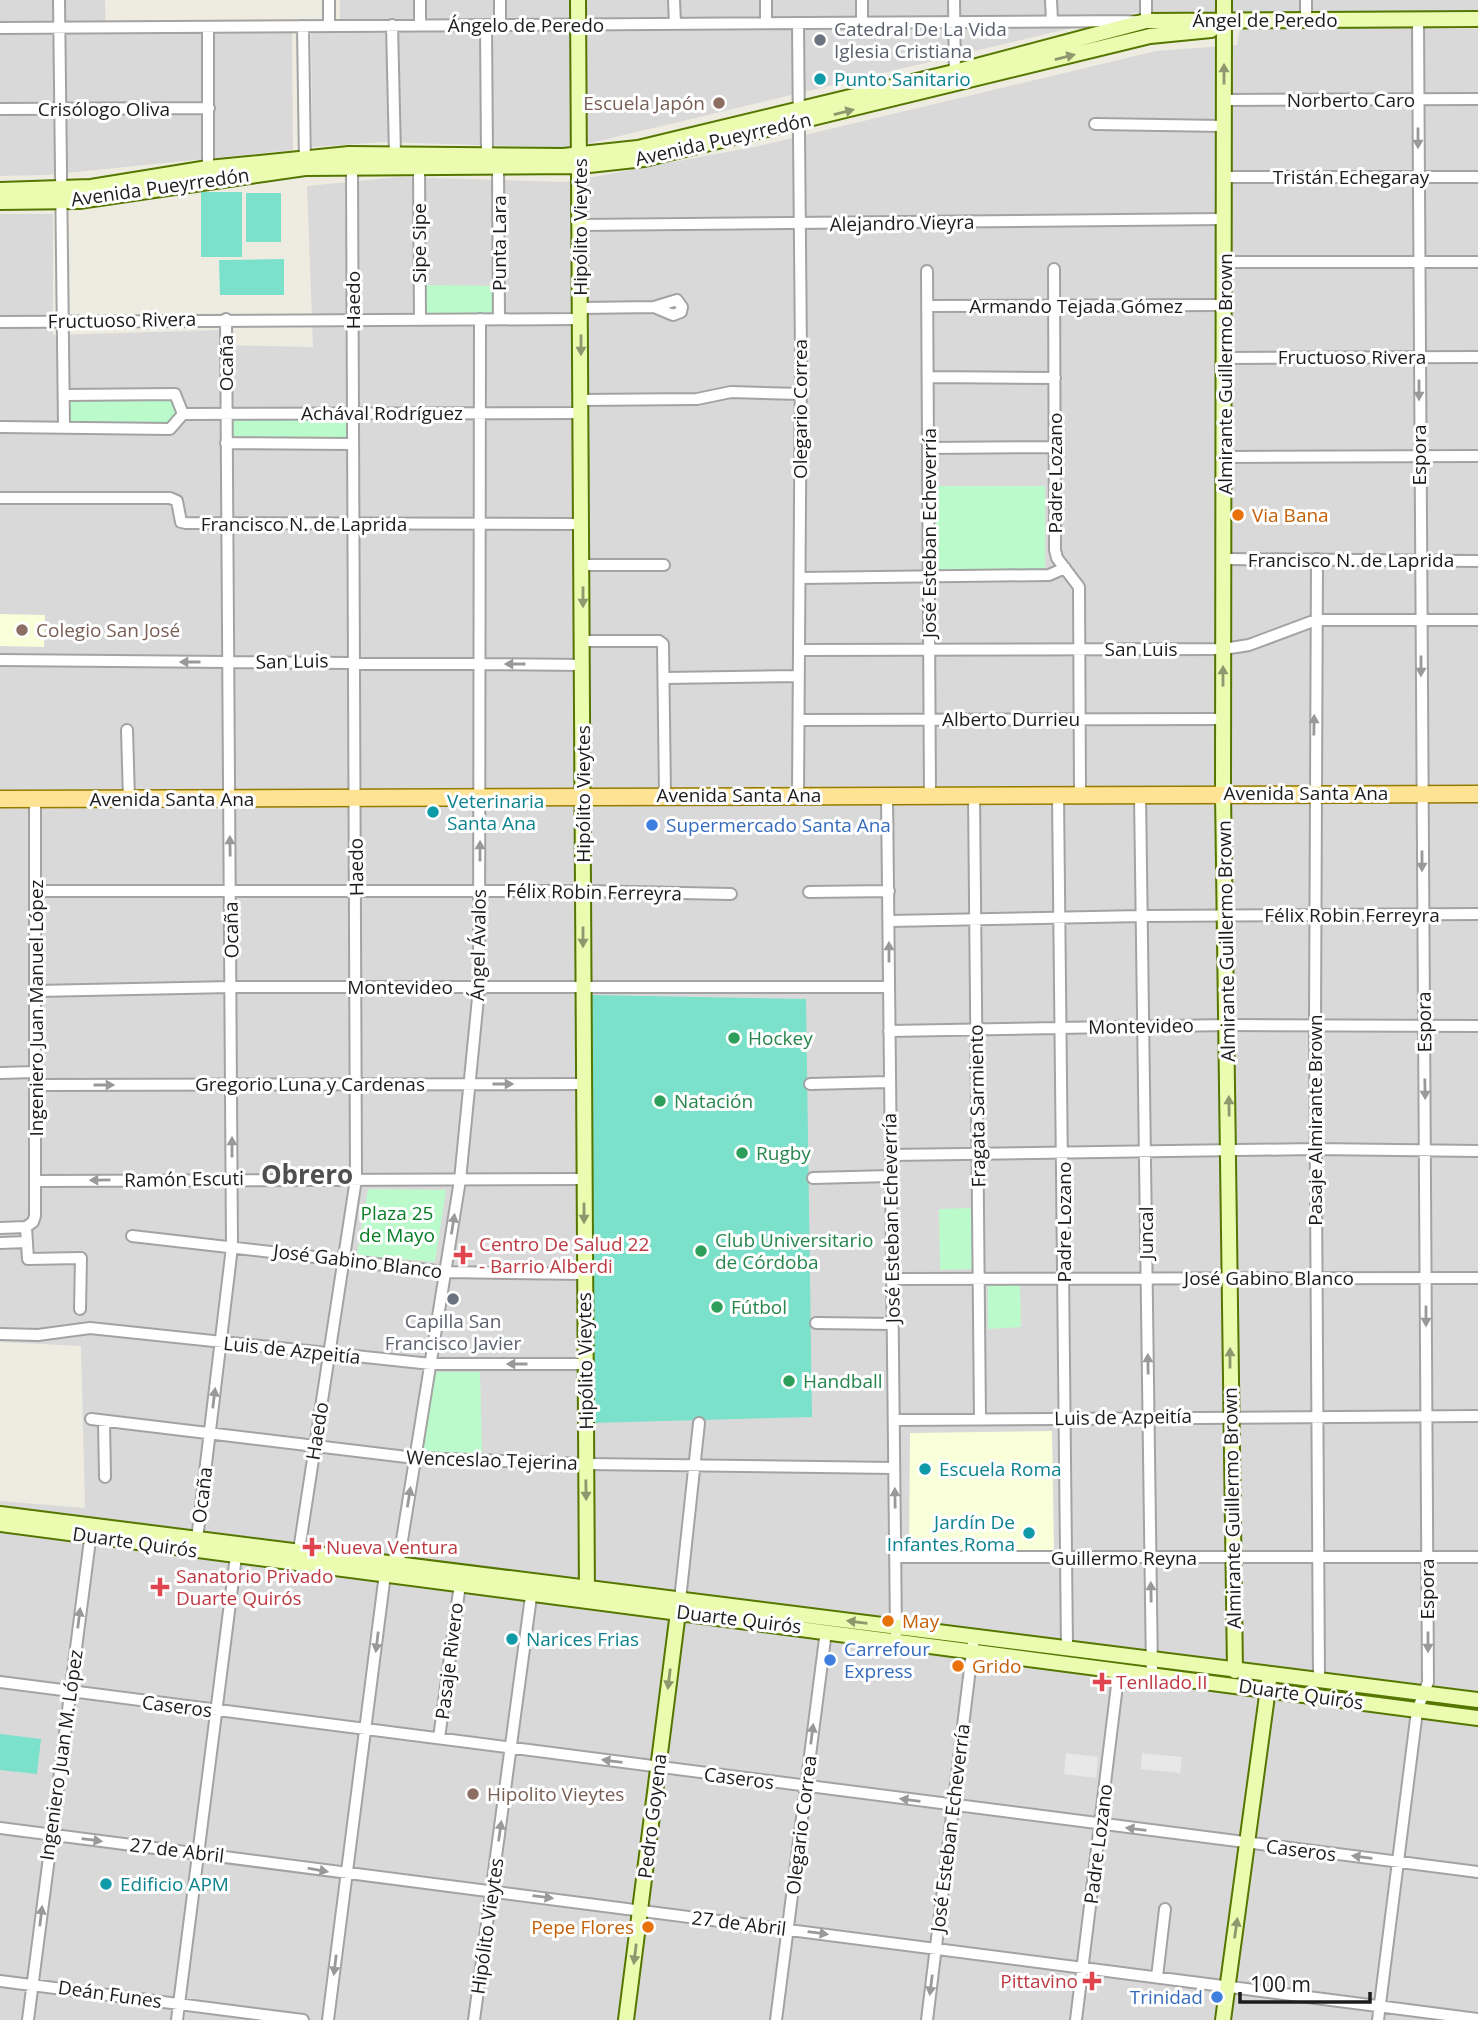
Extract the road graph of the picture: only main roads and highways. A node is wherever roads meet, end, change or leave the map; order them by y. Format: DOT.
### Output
graph roads {
  1 [pos="578,0"];
  2 [pos="1224,0"];
  3 [pos="1478,19"];
  4 [pos="1224,20"];
  5 [pos="1146,21"];
  6 [pos="955,78"];
  7 [pos="580,160"];
  8 [pos="304,163"];
  9 [pos="0,190"];
  10 [pos="63,196"];
  11 [pos="0,202"];
  12 [pos="1223,794"];
  13 [pos="1478,794"];
  14 [pos="584,795"];
  15 [pos="0,799"];
  16 [pos="0,1514"];
  17 [pos="0,1524"];
  18 [pos="91,1531"];
  19 [pos="298,1557"];
  20 [pos="532,1587"];
  21 [pos="588,1595"];
  22 [pos="679,1606"];
  23 [pos="896,1633"];
  24 [pos="973,1643"];
  25 [pos="1153,1667"];
  26 [pos="1235,1671"];
  27 [pos="1269,1682"];
  28 [pos="1478,1700"];
  29 [pos="1478,1718"];
  30 [pos="626,2020"];
  31 [pos="1223,2020"];
  1 -- 7 [label="main road, Hipólito Vieytes"];
  2 -- 4 [label="main road, Almirante Guillermo Brown"];
  3 -- 4 [label="main road, Ángel de Peredo"];
  4 -- 5 [label="main road, Ángel de Peredo"];
  6 -- 4 [label="main road, Avenida Pueyrredón, one-way"];
  12 -- 4 [label="main road, Almirante Guillermo Brown, one-way"];
  5 -- 6 [label="main road, Avenida Pueyrredón"];
  6 -- 7 [label="main road, Avenida Pueyrredón"];
  7 -- 8 [label="main road, Avenida Pueyrredón"];
  7 -- 8 [label="main road, Avenida Pueyrredón"];
  7 -- 14 [label="main road, Hipólito Vieytes, one-way"];
  8 -- 10 [label="main road, Avenida Pueyrredón"];
  8 -- 10 [label="main road, Avenida Pueyrredón"];
  9 -- 10 [label="main road, Avenida Pueyrredón"];
  10 -- 11 [label="main road, Avenida Pueyrredón"];
  12 -- 13 [label="main road, Avenida Santa Ana"];
  12 -- 14 [label="main road, Avenida Santa Ana"];
  26 -- 12 [label="main road, Almirante Guillermo Brown, one-way"];
  14 -- 15 [label="main road, Avenida Santa Ana"];
  14 -- 21 [label="main road, Hipólito Vieytes, one-way"];
  16 -- 18 [label="main road, Duarte Quirós"];
  17 -- 18 [label="main road, Duarte Quirós"];
  18 -- 19 [label="main road, Duarte Quirós"];
  18 -- 19 [label="main road, Duarte Quirós"];
  19 -- 20 [label="main road, Duarte Quirós"];
  19 -- 20 [label="main road, Duarte Quirós"];
  20 -- 21 [label="main road, Duarte Quirós"];
  21 -- 22 [label="main road, Duarte Quirós"];
  23 -- 22 [label="main road, Duarte Quirós, one-way"];
  22 -- 23 [label="main road, Duarte Quirós"];
  22 -- 30 [label="main road, Pedro Goyena, one-way"];
  23 -- 24 [label="main road, Duarte Quirós"];
  24 -- 25 [label="main road, Duarte Quirós"];
  24 -- 25 [label="main road, Duarte Quirós"];
  25 -- 26 [label="main road, Duarte Quirós"];
  25 -- 27 [label="main road, Duarte Quirós"];
  26 -- 27 [label="main road, Duarte Quirós"];
  27 -- 28 [label="main road, Duarte Quirós"];
  27 -- 29 [label="main road, Duarte Quirós"];
  31 -- 27 [label="main road, one-way"];
}
